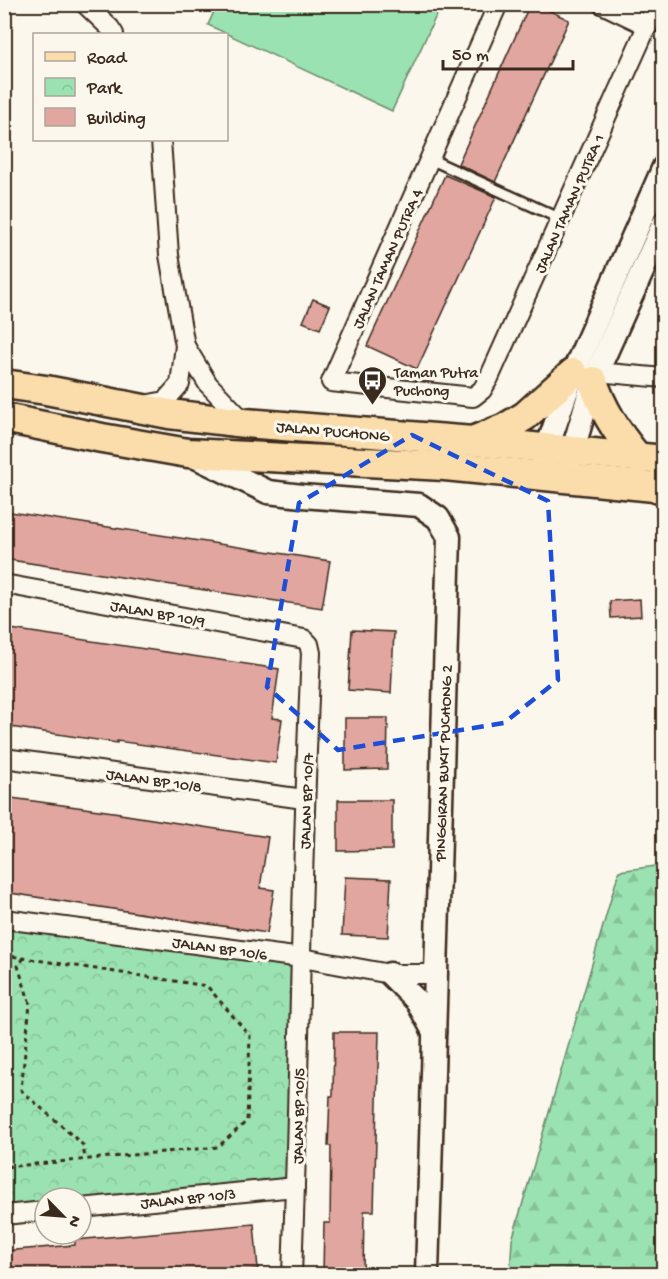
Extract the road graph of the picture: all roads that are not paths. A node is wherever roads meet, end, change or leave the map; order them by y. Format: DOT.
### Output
graph roads {
  1 [pos="85,4"];
  2 [pos="498,4"];
  3 [pos="602,4"];
  4 [pos="657,4"];
  5 [pos="648,26"];
  6 [pos="113,33"];
  7 [pos="161,141"];
  8 [pos="430,159"];
  9 [pos="663,167"];
  10 [pos="561,219"];
  11 [pos="663,223"];
  12 [pos="185,346"];
  13 [pos="588,375"];
  14 [pos="663,378"];
  15 [pos="4,384"];
  16 [pos="473,397"];
  17 [pos="133,407"];
  18 [pos="4,417"];
  19 [pos="244,423"];
  20 [pos="473,441"];
  21 [pos="188,453"];
  22 [pos="651,459"];
  23 [pos="557,463"];
  24 [pos="663,488"];
  25 [pos="4,584"];
  26 [pos="309,644"];
  27 [pos="4,758"];
  28 [pos="304,799"];
  29 [pos="4,919"];
  30 [pos="302,958"];
  31 [pos="390,974"];
  32 [pos="435,974"];
  33 [pos="435,1033"];
  34 [pos="295,1187"];
  35 [pos="93,1207"];
  36 [pos="33,1212"];
  37 [pos="4,1215"];
  38 [pos="292,1275"];
  39 [pos="427,1275"];
  1 -- 6 [label="street"];
  2 -- 8 [label="street, JALAN TAMAN PUTRA 4"];
  3 -- 5 [label="street"];
  4 -- 5 [label="street, JALAN TAMAN PUTRA 1"];
  5 -- 10 [label="street, JALAN TAMAN PUTRA 1"];
  7 -- 12 [label="street"];
  8 -- 10 [label="lane"];
  8 -- 16 [label="street, JALAN TAMAN PUTRA 4"];
  9 -- 13 [label="street"];
  10 -- 16 [label="street, JALAN TAMAN PUTRA 1"];
  11 -- 13 [label="street"];
  12 -- 17 [label="street"];
  12 -- 19 [label="street"];
  13 -- 14 [label="street"];
  13 -- 20 [label="main road"];
  13 -- 22 [label="main road"];
  13 -- 23 [label="street"];
  15 -- 17 [label="main road, JALAN PUCHONG"];
  17 -- 19 [label="main road, JALAN PUCHONG"];
  18 -- 21 [label="main road, JALAN PUCHONG"];
  19 -- 20 [label="main road, JALAN PUCHONG"];
  20 -- 23 [label="main road, JALAN PUCHONG"];
  21 -- 23 [label="main road, JALAN PUCHONG"];
  21 -- 32 [label="street, PINGGIRAN BUKIT PUCHONG 2"];
  22 -- 23 [label="main road, JALAN PUCHONG"];
  23 -- 24 [label="main road, JALAN PUCHONG"];
  25 -- 26 [label="street, JALAN BP 10/9"];
  26 -- 28 [label="street, JALAN BP 10/7"];
  27 -- 28 [label="street, JALAN BP 10/8"];
  28 -- 30 [label="street, JALAN BP 10/7"];
  29 -- 30 [label="street, JALAN BP 10/6"];
  30 -- 31 [label="street, JALAN BP 10/6"];
  30 -- 34 [label="street, JALAN BP 10/5"];
  31 -- 32 [label="street, JALAN BP 10/6"];
  31 -- 33 [label="street"];
  32 -- 33 [label="street, PINGGIRAN BUKIT PUCHONG 2"];
  33 -- 39 [label="street, PINGGIRAN BUKIT PUCHONG 2"];
  34 -- 35 [label="street, JALAN BP 10/3"];
  34 -- 38 [label="street, JALAN BP 10/5"];
  36 -- 37 [label="street"];
}
